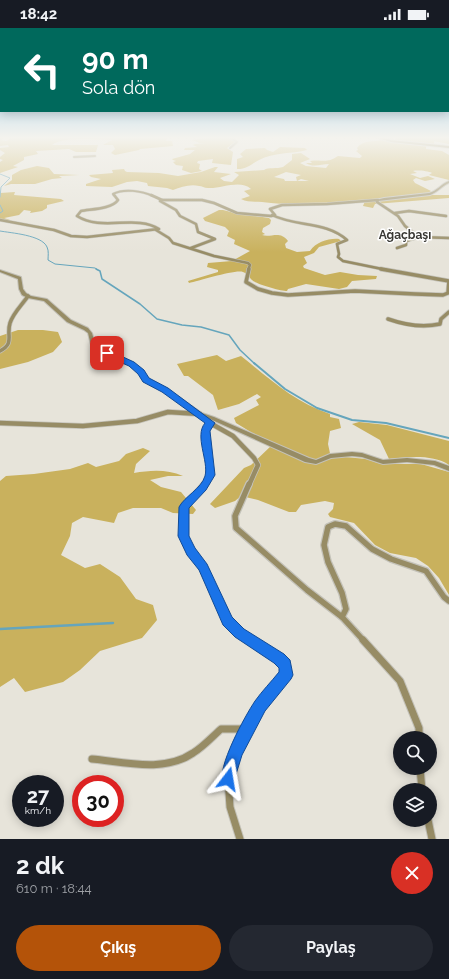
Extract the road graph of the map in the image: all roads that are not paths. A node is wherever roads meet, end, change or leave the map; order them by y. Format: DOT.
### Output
graph roads {
  1 [pos="449,182"];
  2 [pos="162,200"];
  3 [pos="378,200"];
  4 [pos="394,213"];
  5 [pos="272,215"];
  6 [pos="446,216"];
  7 [pos="0,220"];
  8 [pos="156,230"];
  9 [pos="419,237"];
  10 [pos="449,238"];
  11 [pos="191,248"];
  12 [pos="397,248"];
  13 [pos="0,271"];
  14 [pos="449,276"];
  15 [pos="446,280"];
  16 [pos="448,294"];
  17 [pos="28,296"];
  18 [pos="449,312"];
  19 [pos="388,319"];
  20 [pos="0,351"];
  21 [pos="200,414"];
  22 [pos="210,423"];
  23 [pos="0,424"];
  24 [pos="449,469"];
  25 [pos="449,601"];
  26 [pos="342,617"];
  27 [pos="248,729"];
  28 [pos="419,731"];
  29 [pos="92,759"];
  30 [pos="429,827"];
  31 [pos="240,839"];
  32 [pos="432,839"];
  1 -- 3 [label="street"];
  2 -- 5 [label="street"];
  2 -- 8 [label="street"];
  2 -- 11 [label="street"];
  3 -- 4 [label="street"];
  3 -- 5 [label="street"];
  4 -- 6 [label="street"];
  4 -- 9 [label="street"];
  5 -- 15 [label="street"];
  7 -- 8 [label="street"];
  8 -- 11 [label="street"];
  9 -- 10 [label="street"];
  9 -- 12 [label="street"];
  11 -- 16 [label="street"];
  13 -- 17 [label="street"];
  14 -- 15 [label="street"];
  15 -- 16 [label="street"];
  17 -- 20 [label="street"];
  17 -- 21 [label="street"];
  18 -- 19 [label="street"];
  21 -- 22 [label="street"];
  21 -- 23 [label="street"];
  21 -- 24 [label="street"];
  22 -- 26 [label="street"];
  22 -- 27 [label="street"];
  25 -- 26 [label="street"];
  26 -- 28 [label="street"];
  27 -- 29 [label="street"];
  27 -- 31 [label="street"];
  30 -- 32 [label="street"];
}
